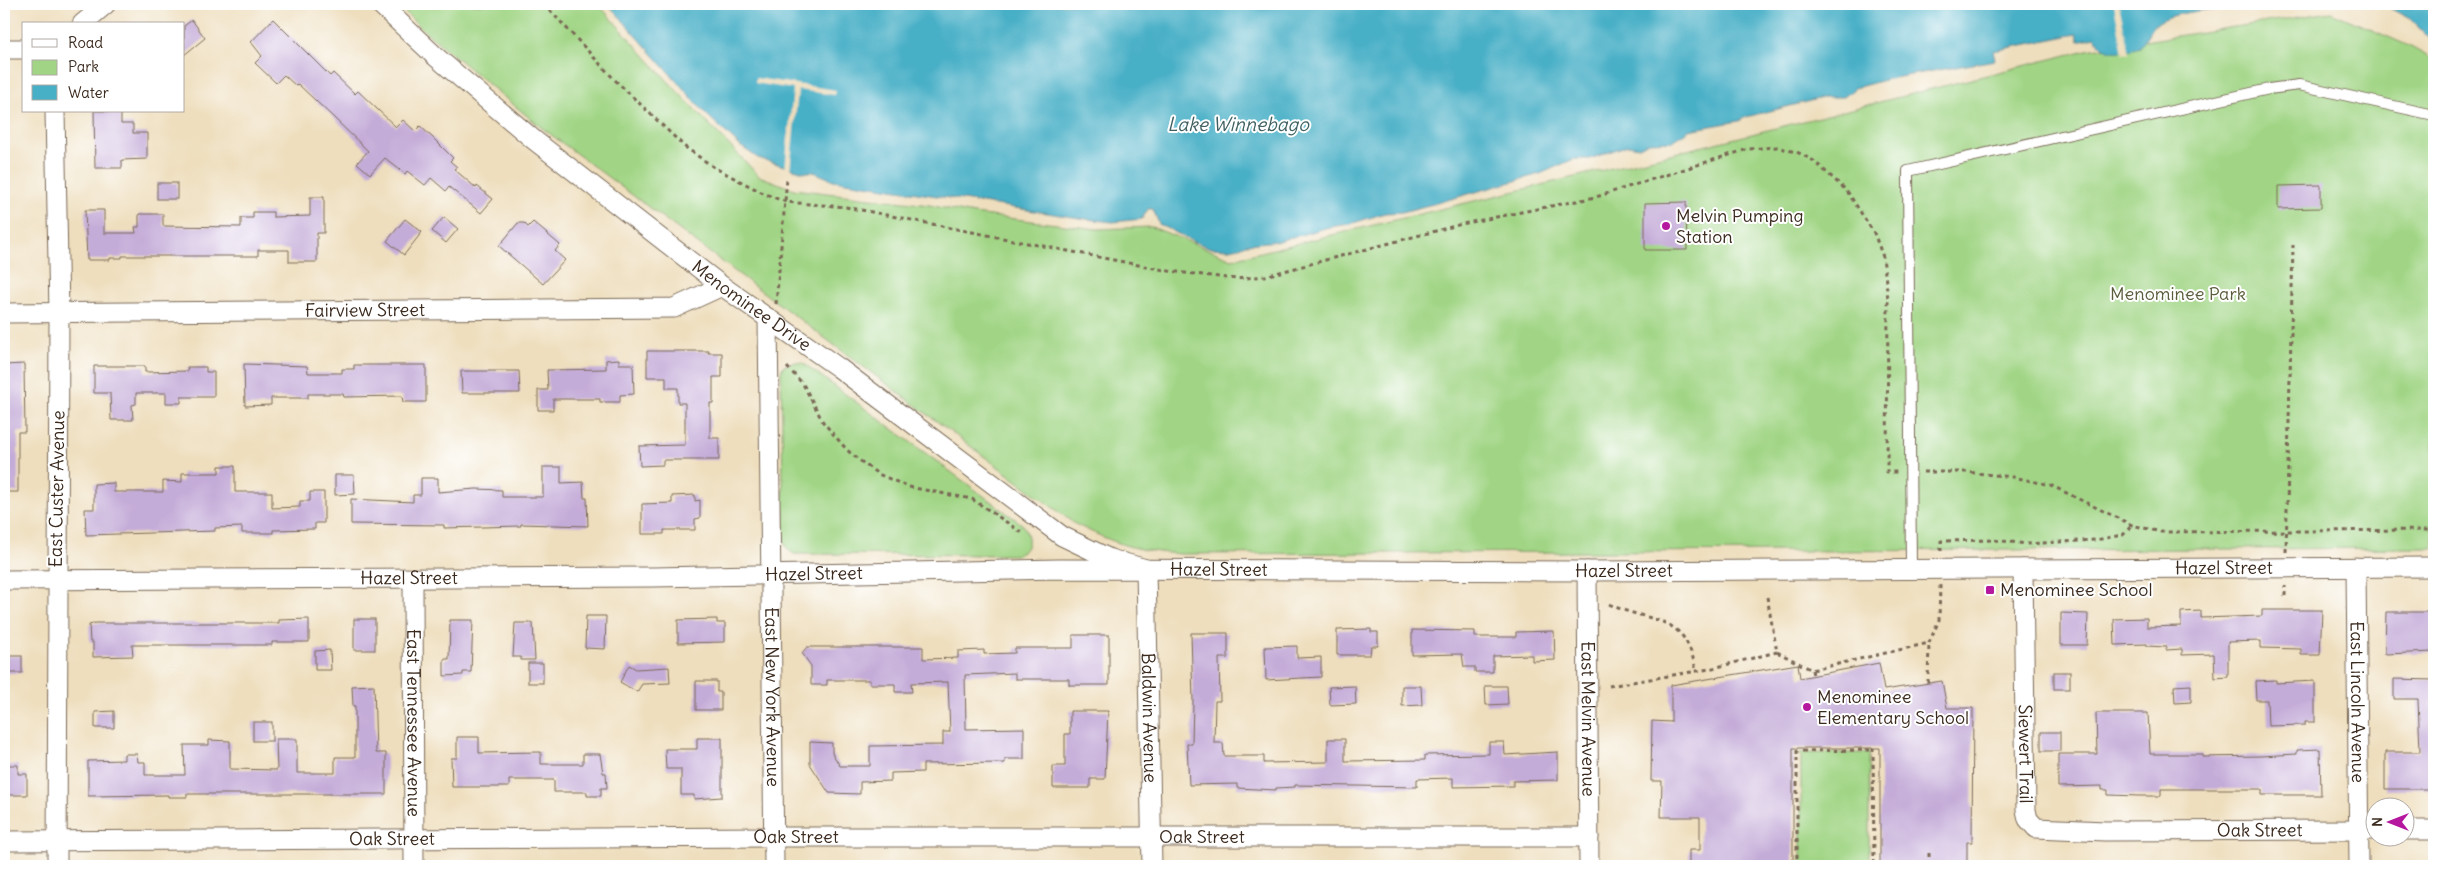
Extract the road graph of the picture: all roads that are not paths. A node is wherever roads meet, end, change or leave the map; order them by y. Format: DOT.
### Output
graph roads {
  1 [pos="106,4"];
  2 [pos="380,4"];
  3 [pos="84,22"];
  4 [pos="4,49"];
  5 [pos="22,49"];
  6 [pos="55,112"];
  7 [pos="2434,115"];
  8 [pos="722,286"];
  9 [pos="4,313"];
  10 [pos="59,313"];
  11 [pos="770,320"];
  12 [pos="2356,567"];
  13 [pos="2434,567"];
  14 [pos="1146,569"];
  15 [pos="1910,569"];
  16 [pos="2023,569"];
  17 [pos="1587,570"];
  18 [pos="770,573"];
  19 [pos="56,579"];
  20 [pos="413,579"];
  21 [pos="4,580"];
  22 [pos="2366,806"];
  23 [pos="2366,830"];
  24 [pos="2416,830"];
  25 [pos="2434,830"];
  26 [pos="2144,831"];
  27 [pos="2366,834"];
  28 [pos="774,837"];
  29 [pos="1152,837"];
  30 [pos="1589,837"];
  31 [pos="414,840"];
  32 [pos="4,842"];
  33 [pos="56,842"];
  34 [pos="56,866"];
  35 [pos="414,866"];
  36 [pos="774,866"];
  37 [pos="1152,866"];
  38 [pos="1590,866"];
  39 [pos="2359,866"];
  1 -- 3 [label="street"];
  2 -- 8 [label="street, Menominee Drive"];
  4 -- 5 [label="street"];
  6 -- 10 [label="street, East Custer Avenue"];
  7 -- 15 [label="lane"];
  8 -- 10 [label="street, Fairview Street"];
  8 -- 11 [label="street, Menominee Drive"];
  9 -- 10 [label="street, Fairview Street"];
  10 -- 19 [label="street, East Custer Avenue"];
  11 -- 14 [label="street, Menominee Drive"];
  11 -- 18 [label="street, East New York Avenue"];
  12 -- 13 [label="street, Hazel Street"];
  12 -- 16 [label="street, Hazel Street"];
  12 -- 22 [label="street, East Lincoln Avenue"];
  14 -- 17 [label="street, Hazel Street"];
  14 -- 18 [label="street, Hazel Street"];
  14 -- 29 [label="street, Baldwin Avenue"];
  15 -- 16 [label="street, Hazel Street"];
  15 -- 17 [label="street, Hazel Street"];
  16 -- 26 [label="street, Siewert Trail"];
  17 -- 30 [label="street, East Melvin Avenue"];
  18 -- 20 [label="street, Hazel Street"];
  18 -- 28 [label="street, East New York Avenue"];
  19 -- 20 [label="street, Hazel Street"];
  19 -- 21 [label="street, Hazel Street"];
  19 -- 33 [label="street, East Custer Avenue"];
  20 -- 31 [label="street, East Tennessee Avenue"];
  23 -- 26 [label="street, Oak Street"];
  24 -- 25 [label="street"];
  27 -- 39 [label="street, East Lincoln Avenue"];
  28 -- 29 [label="street, Oak Street"];
  28 -- 31 [label="street, Oak Street"];
  28 -- 36 [label="street, East New York Avenue"];
  29 -- 30 [label="street, Oak Street"];
  29 -- 37 [label="street, Baldwin Avenue"];
  30 -- 38 [label="street, East Melvin Avenue"];
  31 -- 33 [label="street, Oak Street"];
  31 -- 35 [label="street, East Tennessee Avenue"];
  32 -- 33 [label="street, Oak Street"];
  33 -- 34 [label="street, East Custer Avenue"];
}
